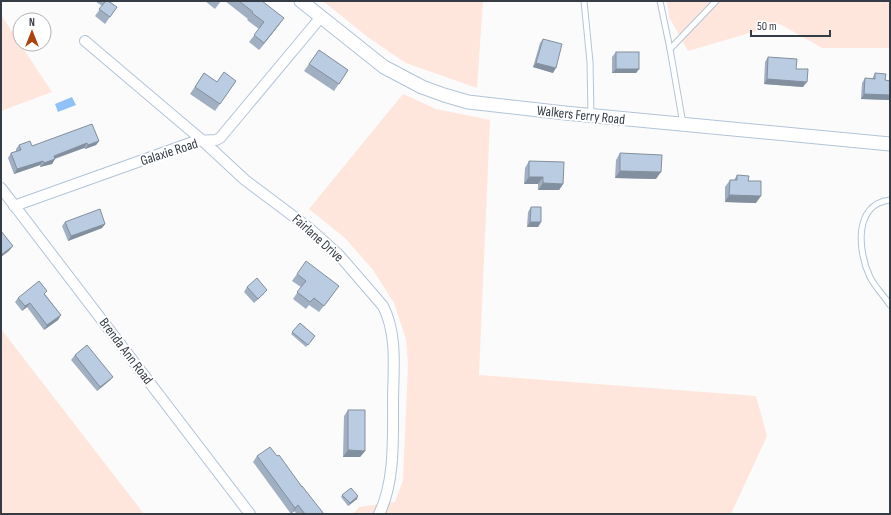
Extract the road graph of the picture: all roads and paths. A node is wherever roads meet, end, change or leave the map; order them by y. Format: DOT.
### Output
graph roads {
  1 [pos="301,1"];
  2 [pos="584,1"];
  3 [pos="660,1"];
  4 [pos="716,1"];
  5 [pos="321,17"];
  6 [pos="85,41"];
  7 [pos="670,48"];
  8 [pos="591,116"];
  9 [pos="683,124"];
  10 [pos="203,141"];
  11 [pos="890,144"];
  12 [pos="1,188"];
  13 [pos="890,200"];
  14 [pos="14,206"];
  15 [pos="890,305"];
  16 [pos="250,514"];
  17 [pos="379,514"];
  1 -- 5 [label="street, Walkers Ferry Road"];
  2 -- 8 [label="lane"];
  3 -- 7 [label="lane"];
  4 -- 7 [label="lane"];
  5 -- 8 [label="street, Walkers Ferry Road"];
  5 -- 10 [label="street, Galaxie Road"];
  6 -- 10 [label="street, Fairlane Drive"];
  7 -- 9 [label="lane"];
  8 -- 9 [label="street, Walkers Ferry Road"];
  9 -- 11 [label="street, Walkers Ferry Road"];
  10 -- 14 [label="street, Galaxie Road"];
  10 -- 17 [label="street, Fairlane Drive"];
  12 -- 14 [label="street, Brenda Ann Road"];
  13 -- 15 [label="lane"];
  14 -- 16 [label="street, Brenda Ann Road"];
}
